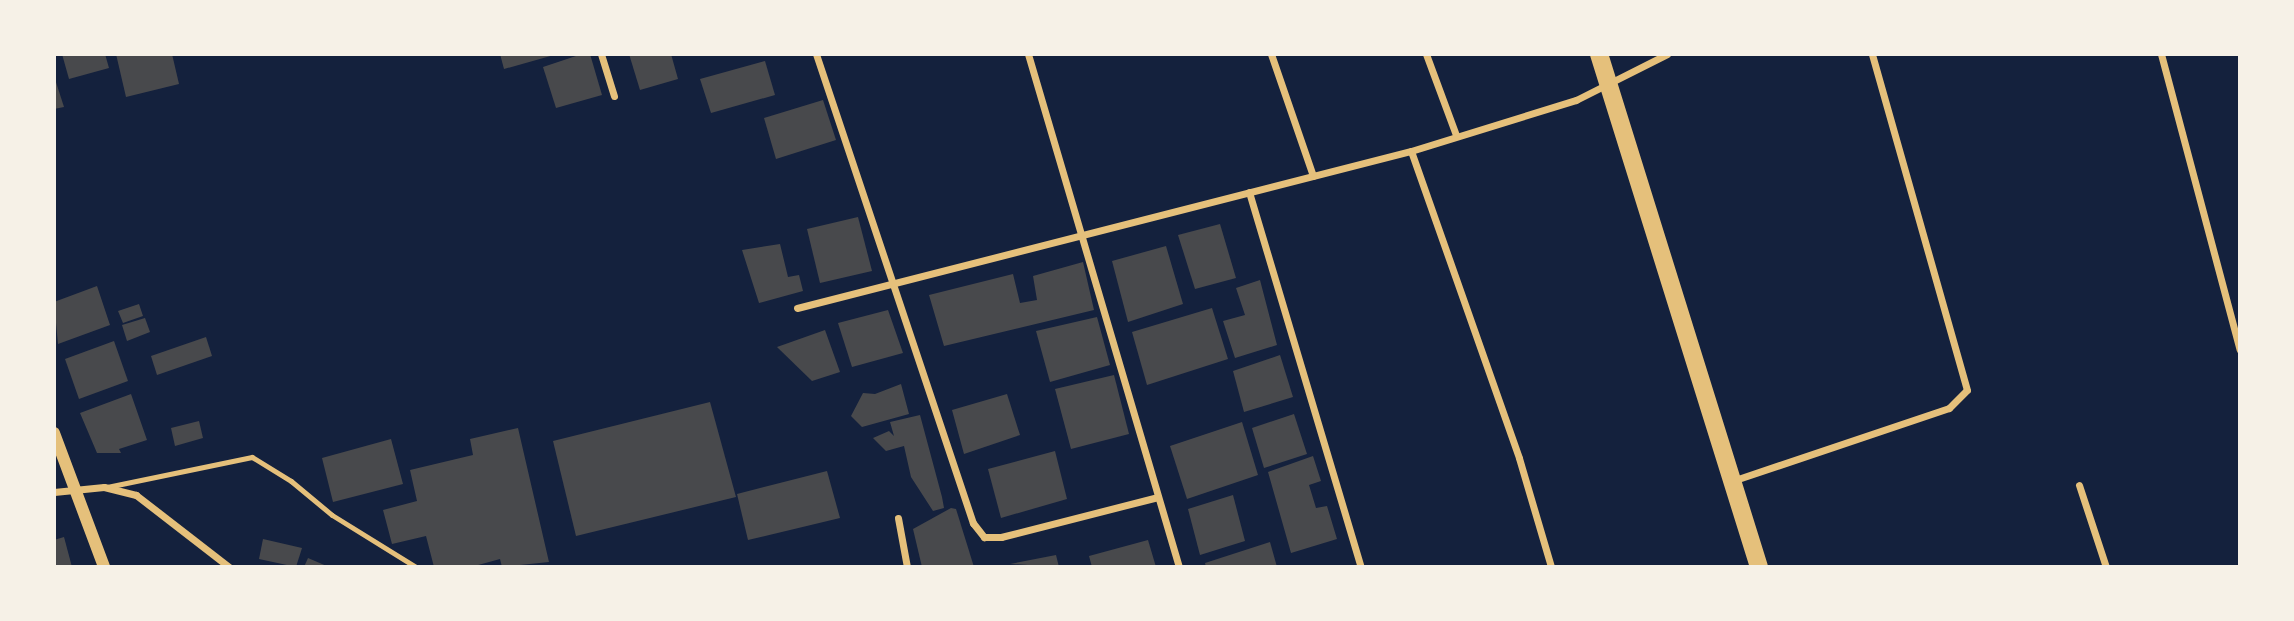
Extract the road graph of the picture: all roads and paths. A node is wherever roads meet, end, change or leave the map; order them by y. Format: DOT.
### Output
graph roads {
  1 [pos="601,54"];
  2 [pos="816,54"];
  3 [pos="1028,54"];
  4 [pos="1271,54"];
  5 [pos="1426,54"];
  6 [pos="1599,54"];
  7 [pos="1667,54"];
  8 [pos="1872,54"];
  9 [pos="2161,54"];
  10 [pos="1608,83"];
  11 [pos="614,96"];
  12 [pos="1455,135"];
  13 [pos="1411,151"];
  14 [pos="1313,176"];
  15 [pos="1250,192"];
  16 [pos="1082,234"];
  17 [pos="892,280"];
  18 [pos="797,308"];
  19 [pos="2240,350"];
  20 [pos="54,433"];
  21 [pos="1732,481"];
  22 [pos="2078,485"];
  23 [pos="75,486"];
  24 [pos="104,487"];
  25 [pos="54,492"];
  26 [pos="1158,497"];
  27 [pos="898,518"];
  28 [pos="104,567"];
  29 [pos="229,567"];
  30 [pos="416,567"];
  31 [pos="907,567"];
  32 [pos="1179,567"];
  33 [pos="1361,567"];
  34 [pos="1551,567"];
  35 [pos="1759,567"];
  36 [pos="2106,567"];
  1 -- 11 [label="street"];
  2 -- 17 [label="street"];
  3 -- 16 [label="street"];
  4 -- 14 [label="street"];
  5 -- 12 [label="street"];
  6 -- 10 [label="main road"];
  7 -- 10 [label="street"];
  8 -- 21 [label="street"];
  9 -- 19 [label="street"];
  10 -- 12 [label="street"];
  10 -- 21 [label="main road"];
  12 -- 13 [label="street"];
  13 -- 14 [label="street"];
  13 -- 34 [label="street"];
  14 -- 15 [label="street"];
  15 -- 16 [label="street"];
  15 -- 33 [label="street"];
  16 -- 17 [label="street"];
  16 -- 26 [label="street"];
  17 -- 18 [label="street"];
  17 -- 26 [label="street"];
  20 -- 23 [label="street"];
  21 -- 35 [label="main road"];
  22 -- 36 [label="street"];
  23 -- 24 [label="street"];
  23 -- 25 [label="street"];
  23 -- 28 [label="street"];
  24 -- 29 [label="street"];
  24 -- 30 [label="lane"];
  26 -- 32 [label="street"];
  27 -- 31 [label="street"];
}
